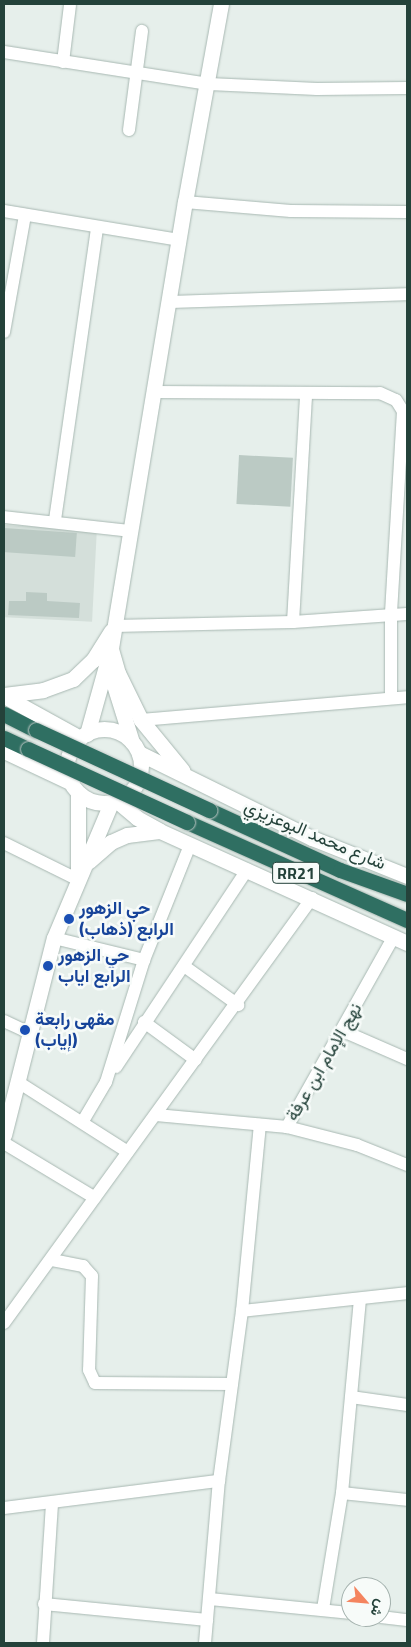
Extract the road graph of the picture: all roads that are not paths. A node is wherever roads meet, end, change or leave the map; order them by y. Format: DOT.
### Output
graph roads {
  1 [pos="221,4"];
  2 [pos="70,5"];
  3 [pos="142,30"];
  4 [pos="4,52"];
  5 [pos="63,62"];
  6 [pos="136,74"];
  7 [pos="209,84"];
  8 [pos="407,88"];
  9 [pos="128,130"];
  10 [pos="185,202"];
  11 [pos="4,211"];
  12 [pos="407,212"];
  13 [pos="25,215"];
  14 [pos="97,228"];
  15 [pos="179,240"];
  16 [pos="407,294"];
  17 [pos="169,302"];
  18 [pos="4,332"];
  19 [pos="154,392"];
  20 [pos="306,394"];
  21 [pos="404,452"];
  22 [pos="4,517"];
  23 [pos="56,520"];
  24 [pos="130,531"];
  25 [pos="407,614"];
  26 [pos="391,615"];
  27 [pos="293,622"];
  28 [pos="114,626"];
  29 [pos="110,656"];
  30 [pos="4,695"];
  31 [pos="390,697"];
  32 [pos="407,697"];
  33 [pos="4,714"];
  34 [pos="140,720"];
  35 [pos="84,736"];
  36 [pos="4,738"];
  37 [pos="135,748"];
  38 [pos="4,752"];
  39 [pos="197,782"];
  40 [pos="75,788"];
  41 [pos="114,802"];
  42 [pos="160,831"];
  43 [pos="4,844"];
  44 [pos="190,845"];
  45 [pos="247,870"];
  46 [pos="407,876"];
  47 [pos="77,879"];
  48 [pos="407,894"];
  49 [pos="312,898"];
  50 [pos="407,920"];
  51 [pos="54,938"];
  52 [pos="400,940"];
  53 [pos="144,960"];
  54 [pos="184,966"];
  55 [pos="238,1005"];
  56 [pos="4,1020"];
  57 [pos="144,1022"];
  58 [pos="343,1031"];
  59 [pos="32,1034"];
  60 [pos="407,1059"];
  61 [pos="196,1060"];
  62 [pos="18,1082"];
  63 [pos="106,1082"];
  64 [pos="156,1115"];
  65 [pos="83,1121"];
  66 [pos="260,1125"];
  67 [pos="287,1127"];
  68 [pos="4,1135"];
  69 [pos="4,1143"];
  70 [pos="128,1152"];
  71 [pos="407,1165"];
  72 [pos="95,1198"];
  73 [pos="52,1260"];
  74 [pos="407,1293"];
  75 [pos="360,1300"];
  76 [pos="242,1311"];
  77 [pos="4,1323"];
  78 [pos="232,1384"];
  79 [pos="351,1397"];
  80 [pos="407,1405"];
  81 [pos="220,1481"];
  82 [pos="342,1493"];
  83 [pos="407,1500"];
  84 [pos="52,1503"];
  85 [pos="4,1508"];
  86 [pos="210,1599"];
  87 [pos="44,1604"];
  88 [pos="323,1609"];
  89 [pos="341,1612"];
  90 [pos="391,1618"];
  91 [pos="206,1620"];
  92 [pos="407,1620"];
  93 [pos="43,1643"];
  94 [pos="205,1643"];
  1 -- 7 [label="main road"];
  2 -- 5 [label="street"];
  3 -- 6 [label="street"];
  4 -- 5 [label="street"];
  5 -- 6 [label="street"];
  6 -- 7 [label="street"];
  6 -- 9 [label="street"];
  7 -- 8 [label="street"];
  7 -- 10 [label="main road"];
  10 -- 12 [label="street"];
  10 -- 15 [label="main road"];
  11 -- 13 [label="street"];
  13 -- 14 [label="street"];
  13 -- 18 [label="street"];
  14 -- 15 [label="street"];
  14 -- 23 [label="street"];
  15 -- 17 [label="main road"];
  16 -- 17 [label="street"];
  17 -- 19 [label="main road"];
  19 -- 20 [label="street"];
  19 -- 24 [label="main road"];
  20 -- 21 [label="street"];
  20 -- 27 [label="street"];
  21 -- 26 [label="street"];
  22 -- 23 [label="street"];
  23 -- 24 [label="street"];
  24 -- 28 [label="main road"];
  25 -- 26 [label="street"];
  26 -- 27 [label="street"];
  26 -- 31 [label="street"];
  27 -- 28 [label="street"];
  28 -- 29 [label="main road"];
  28 -- 30 [label="main road"];
  29 -- 34 [label="main road"];
  29 -- 35 [label="main road"];
  29 -- 37 [label="main road"];
  30 -- 35 [label="main road"];
  31 -- 32 [label="street"];
  31 -- 34 [label="street"];
  33 -- 48 [label="highway, شارع محمد البوعزيزي / RR21, bridge"];
  34 -- 39 [label="main road"];
  35 -- 37 [label="main road"];
  35 -- 40 [label="main road"];
  36 -- 50 [label="highway, RR21, bridge"];
  37 -- 39 [label="main road"];
  37 -- 41 [label="main road"];
  38 -- 40 [label="main road"];
  39 -- 46 [label="main road"];
  40 -- 41 [label="main road"];
  40 -- 47 [label="main road"];
  41 -- 42 [label="main road"];
  41 -- 47 [label="main road"];
  42 -- 44 [label="main road"];
  42 -- 47 [label="main road"];
  43 -- 47 [label="street"];
  44 -- 45 [label="main road"];
  44 -- 53 [label="street"];
  45 -- 49 [label="main road"];
  45 -- 54 [label="street"];
  47 -- 51 [label="main road"];
  49 -- 52 [label="main road"];
  49 -- 55 [label="street"];
  51 -- 53 [label="street"];
  51 -- 59 [label="main road"];
  52 -- 58 [label="street, نهج الإمام ابن عرفة"];
  53 -- 63 [label="street"];
  54 -- 55 [label="street"];
  54 -- 57 [label="street"];
  55 -- 61 [label="street"];
  56 -- 59 [label="street"];
  57 -- 61 [label="street"];
  57 -- 63 [label="street"];
  58 -- 60 [label="street"];
  58 -- 67 [label="street, نهج الإمام ابن عرفة"];
  59 -- 62 [label="main road"];
  61 -- 64 [label="street"];
  62 -- 65 [label="street"];
  62 -- 68 [label="main road"];
  63 -- 65 [label="street"];
  64 -- 66 [label="street"];
  64 -- 70 [label="street"];
  65 -- 70 [label="street"];
  66 -- 67 [label="street"];
  66 -- 76 [label="street"];
  67 -- 71 [label="street, نهج الإمام ابن عرفة"];
  69 -- 72 [label="street"];
  70 -- 72 [label="street"];
  72 -- 73 [label="street"];
  73 -- 77 [label="street"];
  73 -- 78 [label="street"];
  74 -- 75 [label="street"];
  75 -- 76 [label="street"];
  75 -- 79 [label="street"];
  76 -- 78 [label="street"];
  78 -- 81 [label="street"];
  79 -- 80 [label="street"];
  79 -- 82 [label="street"];
  81 -- 84 [label="street"];
  81 -- 86 [label="street"];
  82 -- 83 [label="street"];
  82 -- 88 [label="street"];
  84 -- 85 [label="street"];
  84 -- 87 [label="street"];
  86 -- 88 [label="street"];
  86 -- 91 [label="street"];
  87 -- 91 [label="street"];
  87 -- 93 [label="street"];
  88 -- 89 [label="street"];
  90 -- 92 [label="street"];
  91 -- 94 [label="street"];
}
